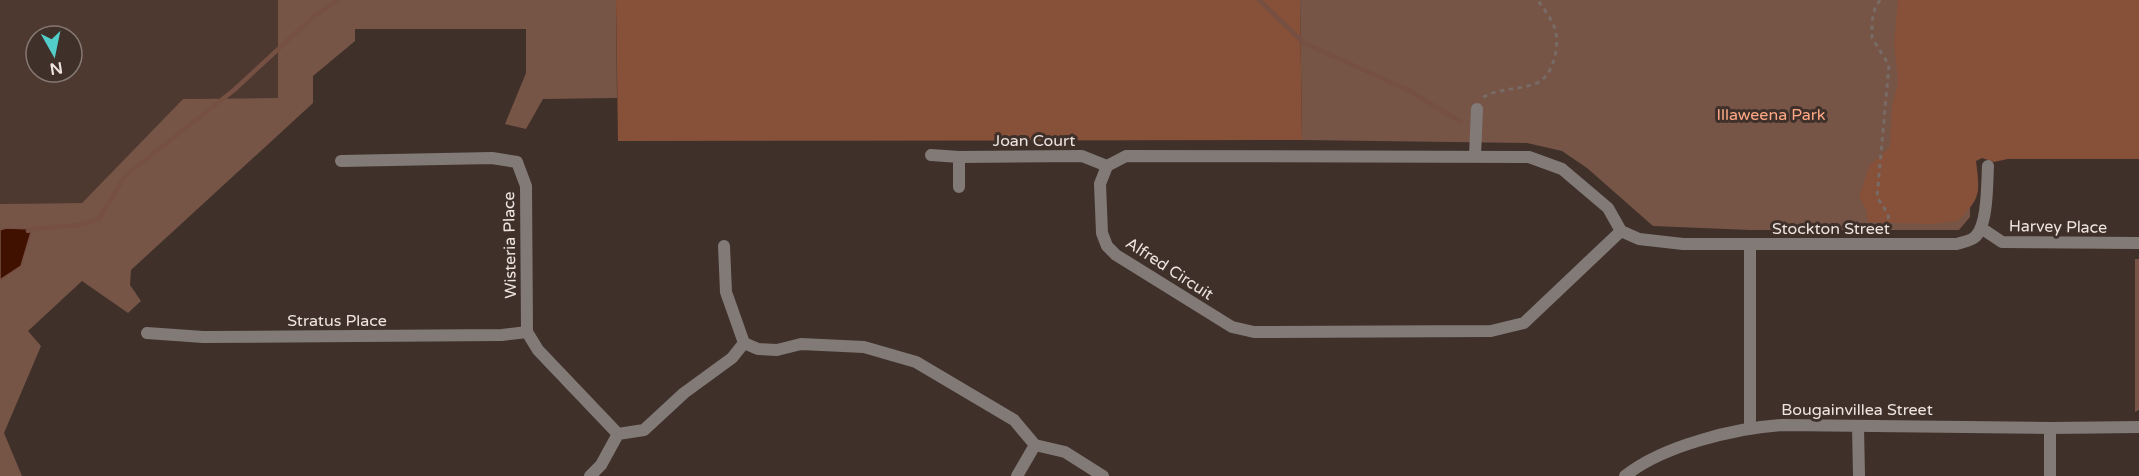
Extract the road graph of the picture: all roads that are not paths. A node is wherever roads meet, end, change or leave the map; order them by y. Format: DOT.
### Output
graph roads {
  1 [pos="1477,105"];
  2 [pos="931,155"];
  3 [pos="1475,156"];
  4 [pos="959,157"];
  5 [pos="341,161"];
  6 [pos="1107,166"];
  7 [pos="1988,166"];
  8 [pos="959,187"];
  9 [pos="1981,228"];
  10 [pos="1621,231"];
  11 [pos="2139,243"];
  12 [pos="1750,244"];
  13 [pos="724,246"];
  14 [pos="527,332"];
  15 [pos="147,333"];
  16 [pos="744,343"];
  17 [pos="1858,426"];
  18 [pos="1750,427"];
  19 [pos="2139,427"];
  20 [pos="2050,428"];
  21 [pos="618,434"];
  22 [pos="1035,445"];
  23 [pos="590,476"];
  24 [pos="1017,476"];
  25 [pos="1103,476"];
  26 [pos="1625,476"];
  27 [pos="1859,476"];
  28 [pos="2050,476"];
  1 -- 3 [label="street"];
  2 -- 4 [label="street, Joan Court"];
  3 -- 6 [label="street"];
  3 -- 10 [label="street"];
  4 -- 6 [label="street, Joan Court"];
  4 -- 8 [label="street"];
  5 -- 14 [label="street, Wisteria Place"];
  6 -- 10 [label="street, Alfred Circuit"];
  7 -- 9 [label="street"];
  9 -- 11 [label="street, Harvey Place"];
  9 -- 12 [label="street, Stockton Street"];
  10 -- 12 [label="street"];
  12 -- 18 [label="street, Stockton Street"];
  13 -- 16 [label="street"];
  14 -- 15 [label="street, Stratus Place"];
  14 -- 21 [label="street"];
  16 -- 21 [label="street"];
  16 -- 22 [label="street"];
  17 -- 18 [label="street, Bougainvillea Street"];
  17 -- 20 [label="street, Bougainvillea Street"];
  17 -- 27 [label="street"];
  18 -- 26 [label="street, Bougainvillea Street"];
  19 -- 20 [label="street, Bougainvillea Street"];
  20 -- 28 [label="street"];
  21 -- 23 [label="street"];
  22 -- 24 [label="street"];
  22 -- 25 [label="street"];
}
